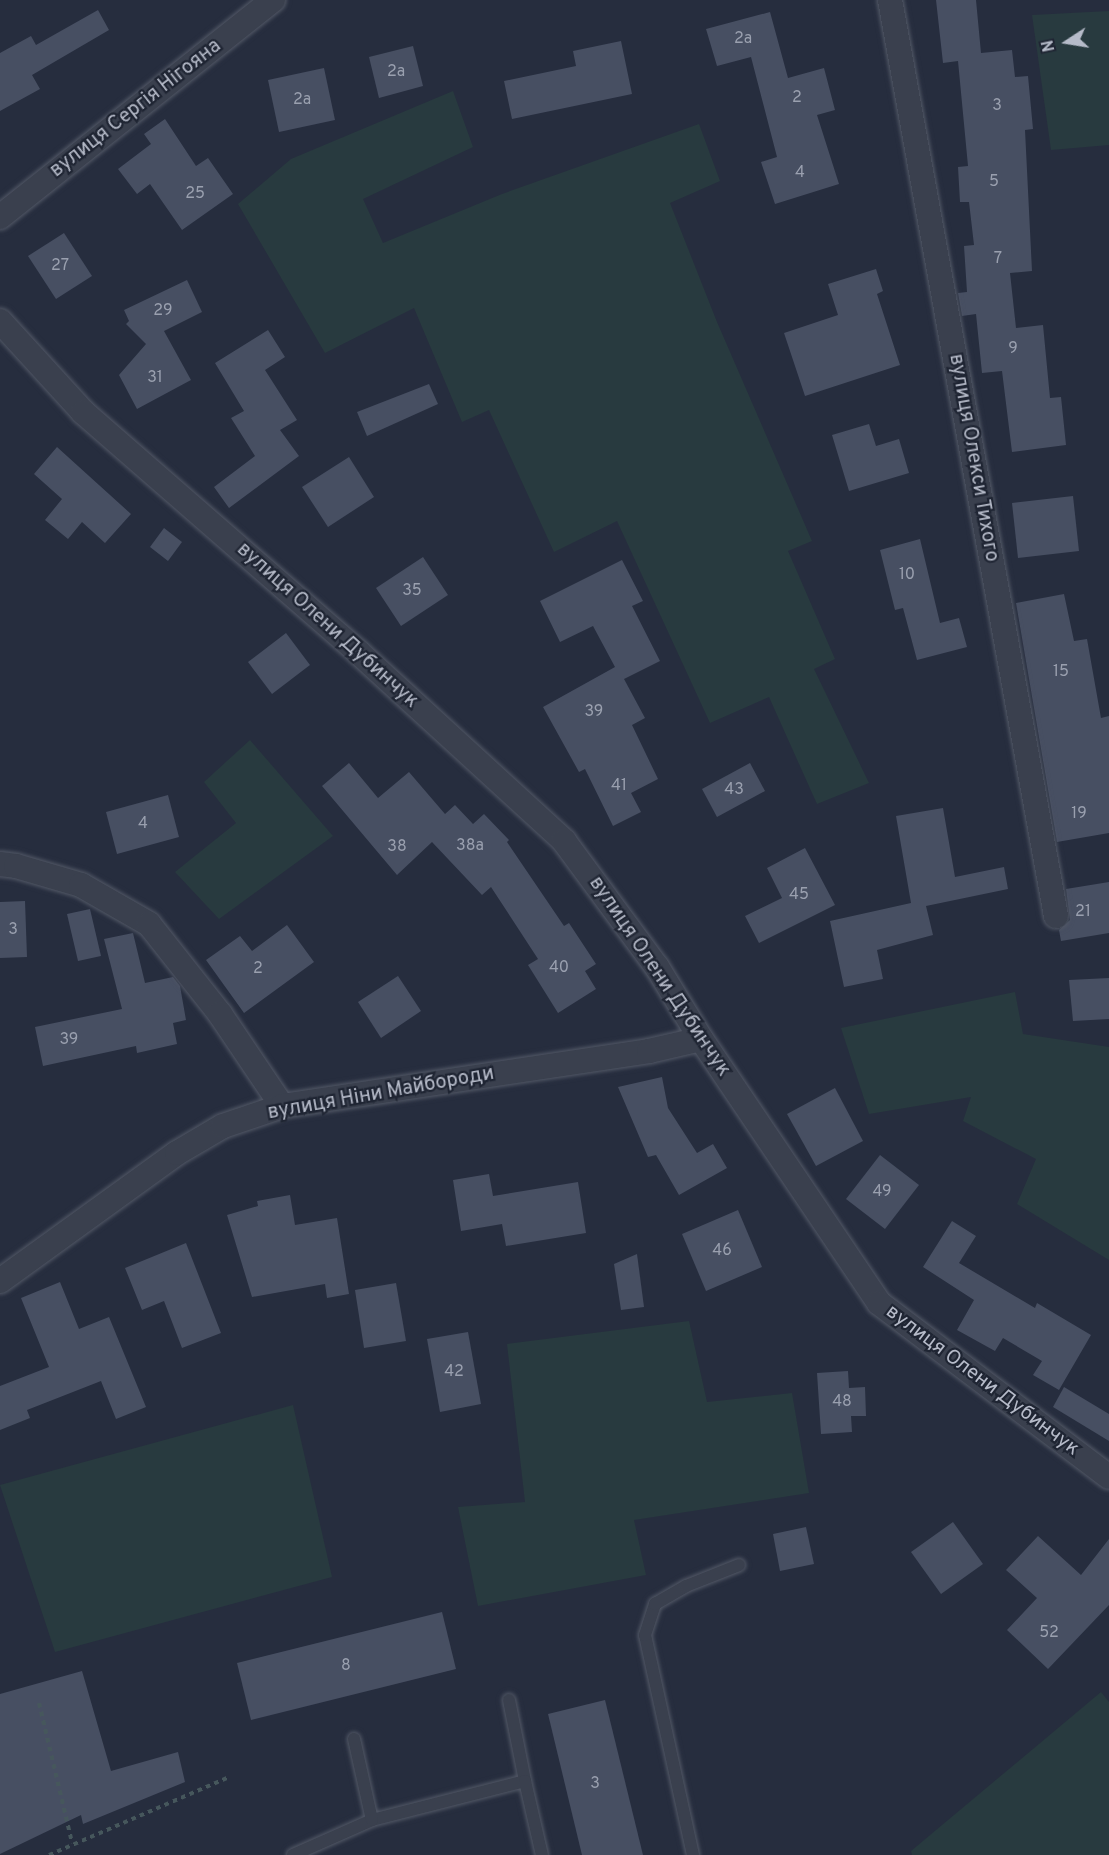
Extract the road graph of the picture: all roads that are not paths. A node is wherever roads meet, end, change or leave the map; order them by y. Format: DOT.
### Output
graph roads {
  1 [pos="273,0"];
  2 [pos="890,0"];
  3 [pos="0,217"];
  4 [pos="0,321"];
  5 [pos="0,864"];
  6 [pos="1056,916"];
  7 [pos="701,1039"];
  8 [pos="282,1106"];
  9 [pos="0,1281"];
  10 [pos="1109,1477"];
  11 [pos="739,1566"];
  12 [pos="509,1700"];
  13 [pos="354,1738"];
  14 [pos="525,1781"];
  15 [pos="372,1820"];
  16 [pos="293,1855"];
  17 [pos="542,1855"];
  18 [pos="693,1855"];
  1 -- 3 [label="street, вулиця Сергія Нігояна"];
  2 -- 6 [label="street, вулиця Олекси Тихого"];
  4 -- 7 [label="street, вулиця Олени Дубинчук"];
  5 -- 8 [label="street"];
  7 -- 8 [label="street, вулиця Ніни Майбороди"];
  7 -- 10 [label="street, вулиця Олени Дубинчук"];
  8 -- 9 [label="street, вулиця Ніни Майбороди"];
  11 -- 18 [label="lane"];
  12 -- 14 [label="lane"];
  13 -- 15 [label="lane"];
  14 -- 15 [label="lane"];
  14 -- 17 [label="lane"];
  15 -- 16 [label="lane"];
}
